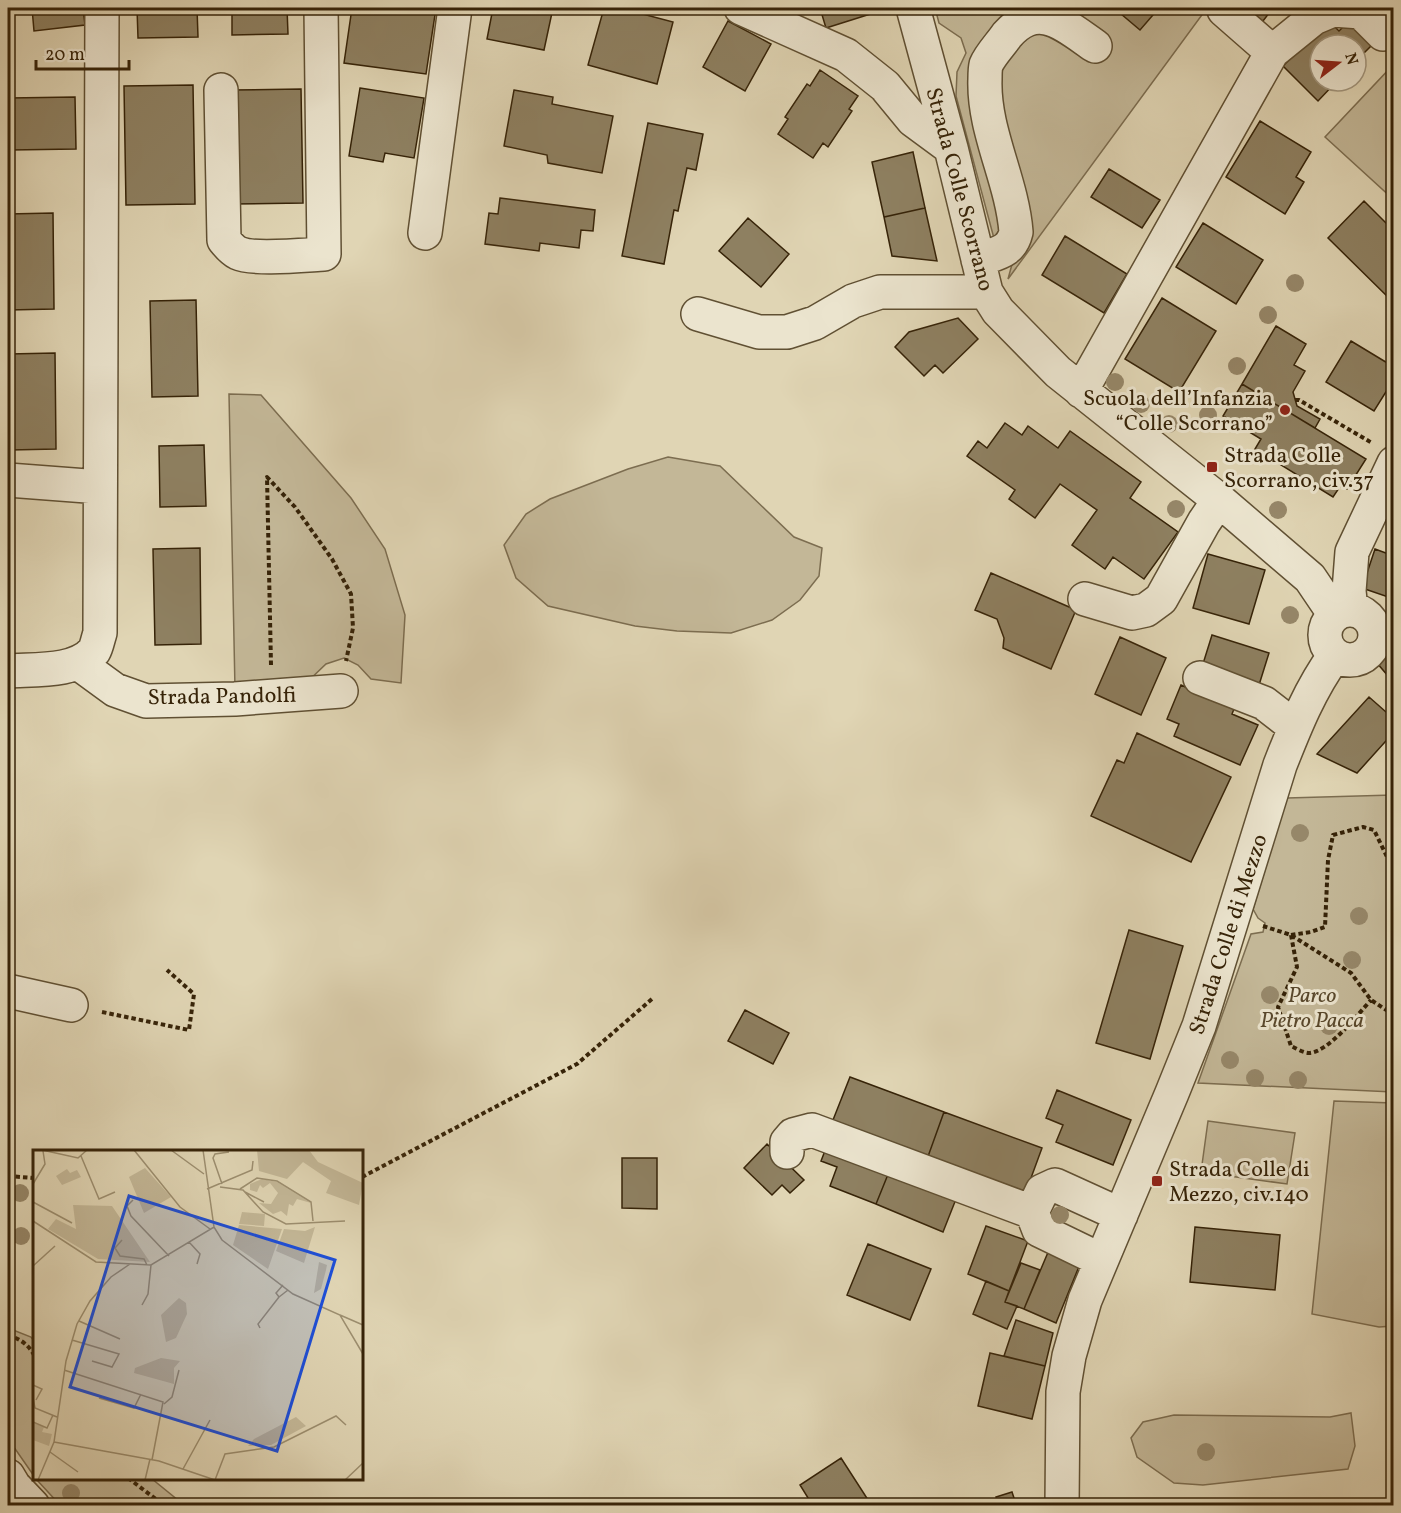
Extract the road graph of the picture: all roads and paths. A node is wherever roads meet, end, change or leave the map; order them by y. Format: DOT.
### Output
graph roads {
  1 [pos="102,8"];
  2 [pos="321,8"];
  3 [pos="455,8"];
  4 [pos="741,8"];
  5 [pos="913,8"];
  6 [pos="1224,10"];
  7 [pos="1383,34"];
  8 [pos="1095,46"];
  9 [pos="1272,52"];
  10 [pos="221,90"];
  11 [pos="951,148"];
  12 [pos="425,233"];
  13 [pos="978,260"];
  14 [pos="986,292"];
  15 [pos="698,314"];
  16 [pos="1082,391"];
  17 [pos="1295,400"];
  18 [pos="1366,440"];
  19 [pos="1394,463"];
  20 [pos="8,480"];
  21 [pos="100,487"];
  22 [pos="1219,500"];
  23 [pos="1085,599"];
  24 [pos="1368,618"];
  25 [pos="1335,656"];
  26 [pos="78,663"];
  27 [pos="8,671"];
  28 [pos="1200,678"];
  29 [pos="341,691"];
  30 [pos="272,696"];
  31 [pos="1295,727"];
  32 [pos="1394,864"];
  33 [pos="1291,935"];
  34 [pos="167,970"];
  35 [pos="8,991"];
  36 [pos="652,999"];
  37 [pos="1371,1000"];
  38 [pos="72,1005"];
  39 [pos="1394,1015"];
  40 [pos="787,1152"];
  41 [pos="8,1176"];
  42 [pos="363,1176"];
  43 [pos="33,1178"];
  44 [pos="1032,1212"];
  45 [pos="1121,1215"];
  46 [pos="1101,1260"];
  47 [pos="8,1335"];
  48 [pos="33,1353"];
  49 [pos="8,1476"];
  50 [pos="129,1480"];
  51 [pos="33,1506"];
  52 [pos="165,1506"];
  53 [pos="1062,1506"];
  1 -- 21 [label="street"];
  2 -- 10 [label="street"];
  3 -- 12 [label="street"];
  4 -- 11 [label="street"];
  5 -- 11 [label="street, Strada Colle Scorrano"];
  6 -- 9 [label="street"];
  7 -- 9 [label="street"];
  8 -- 13 [label="street"];
  9 -- 16 [label="street"];
  11 -- 13 [label="street, Strada Colle Scorrano"];
  13 -- 14 [label="street, Strada Colle Scorrano"];
  14 -- 15 [label="street"];
  14 -- 16 [label="street, Strada Colle Scorrano"];
  16 -- 22 [label="street, Strada Colle Scorrano"];
  17 -- 18 [label="path"];
  19 -- 24 [label="street"];
  20 -- 21 [label="street"];
  21 -- 26 [label="street"];
  22 -- 23 [label="street"];
  22 -- 24 [label="street, Strada Colle Scorrano"];
  24 -- 25 [label="street"];
  24 -- 25 [label="street"];
  25 -- 31 [label="street, Strada Colle di Mezzo"];
  26 -- 27 [label="street"];
  26 -- 30 [label="street, Strada Pandolfi"];
  28 -- 31 [label="street"];
  29 -- 30 [label="street, Strada Pandolfi"];
  29 -- 30 [label="path"];
  31 -- 45 [label="street, Strada Colle di Mezzo"];
  32 -- 33 [label="path"];
  33 -- 37 [label="path"];
  33 -- 37 [label="path"];
  34 -- 38 [label="path"];
  35 -- 38 [label="street"];
  36 -- 42 [label="path"];
  37 -- 39 [label="path"];
  40 -- 44 [label="street"];
  41 -- 43 [label="path"];
  44 -- 45 [label="street"];
  44 -- 46 [label="street"];
  45 -- 46 [label="street, Strada Colle di Mezzo"];
  46 -- 53 [label="street, Strada Colle di Mezzo"];
  47 -- 48 [label="path"];
  49 -- 51 [label="street"];
  50 -- 52 [label="path"];
}
